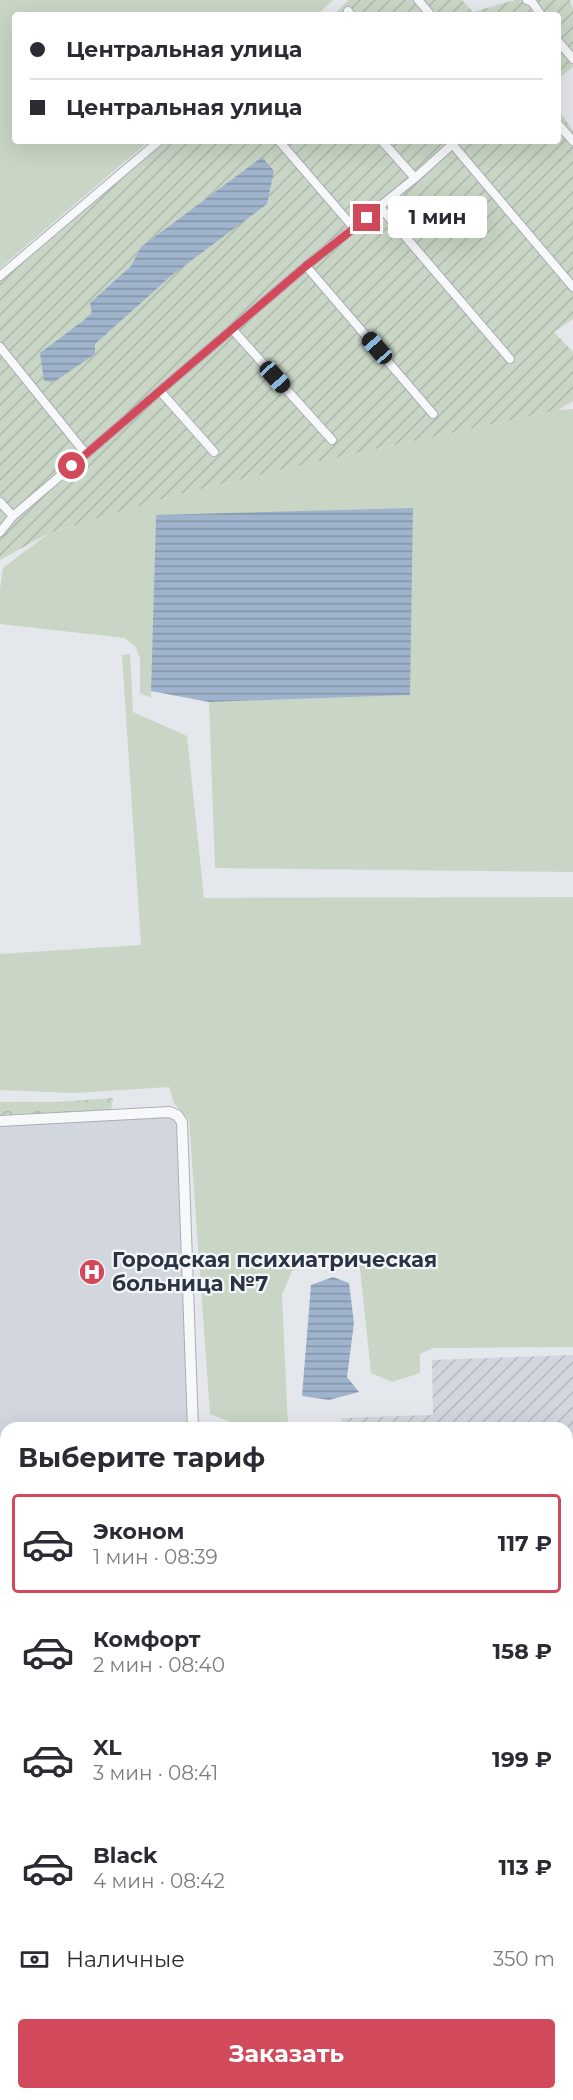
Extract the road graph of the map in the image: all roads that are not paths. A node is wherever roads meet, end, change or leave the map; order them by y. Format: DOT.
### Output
graph roads {
  1 [pos="418,0"];
  2 [pos="527,0"];
  3 [pos="428,12"];
  4 [pos="539,12"];
  5 [pos="561,52"];
  6 [pos="573,59"];
  7 [pos="561,127"];
  8 [pos="573,141"];
  9 [pos="155,144"];
  10 [pos="282,144"];
  11 [pos="385,144"];
  12 [pos="453,144"];
  13 [pos="455,144"];
  14 [pos="415,178"];
  15 [pos="380,207"];
  16 [pos="354,228"];
  17 [pos="306,266"];
  18 [pos="0,276"];
  19 [pos="573,287"];
  20 [pos="232,329"];
  21 [pos="0,347"];
  22 [pos="510,359"];
  23 [pos="160,391"];
  24 [pos="433,414"];
  25 [pos="332,440"];
  26 [pos="214,452"];
  27 [pos="86,454"];
  28 [pos="0,502"];
  29 [pos="14,516"];
  30 [pos="0,532"];
  31 [pos="0,1121"];
  32 [pos="193,1422"];
  1 -- 3 [label="street"];
  2 -- 4 [label="street"];
  5 -- 6 [label="street"];
  7 -- 8 [label="street"];
  9 -- 18 [label="street"];
  10 -- 16 [label="street"];
  11 -- 14 [label="street"];
  12 -- 14 [label="street"];
  13 -- 19 [label="street"];
  14 -- 15 [label="street"];
  15 -- 16 [label="street"];
  15 -- 22 [label="street"];
  16 -- 17 [label="street"];
  17 -- 20 [label="street"];
  17 -- 24 [label="street"];
  20 -- 23 [label="street"];
  20 -- 25 [label="street"];
  21 -- 27 [label="street"];
  23 -- 26 [label="street"];
  23 -- 27 [label="street"];
  27 -- 29 [label="street"];
  28 -- 29 [label="street"];
  29 -- 30 [label="street"];
  31 -- 32 [label="street"];
}
